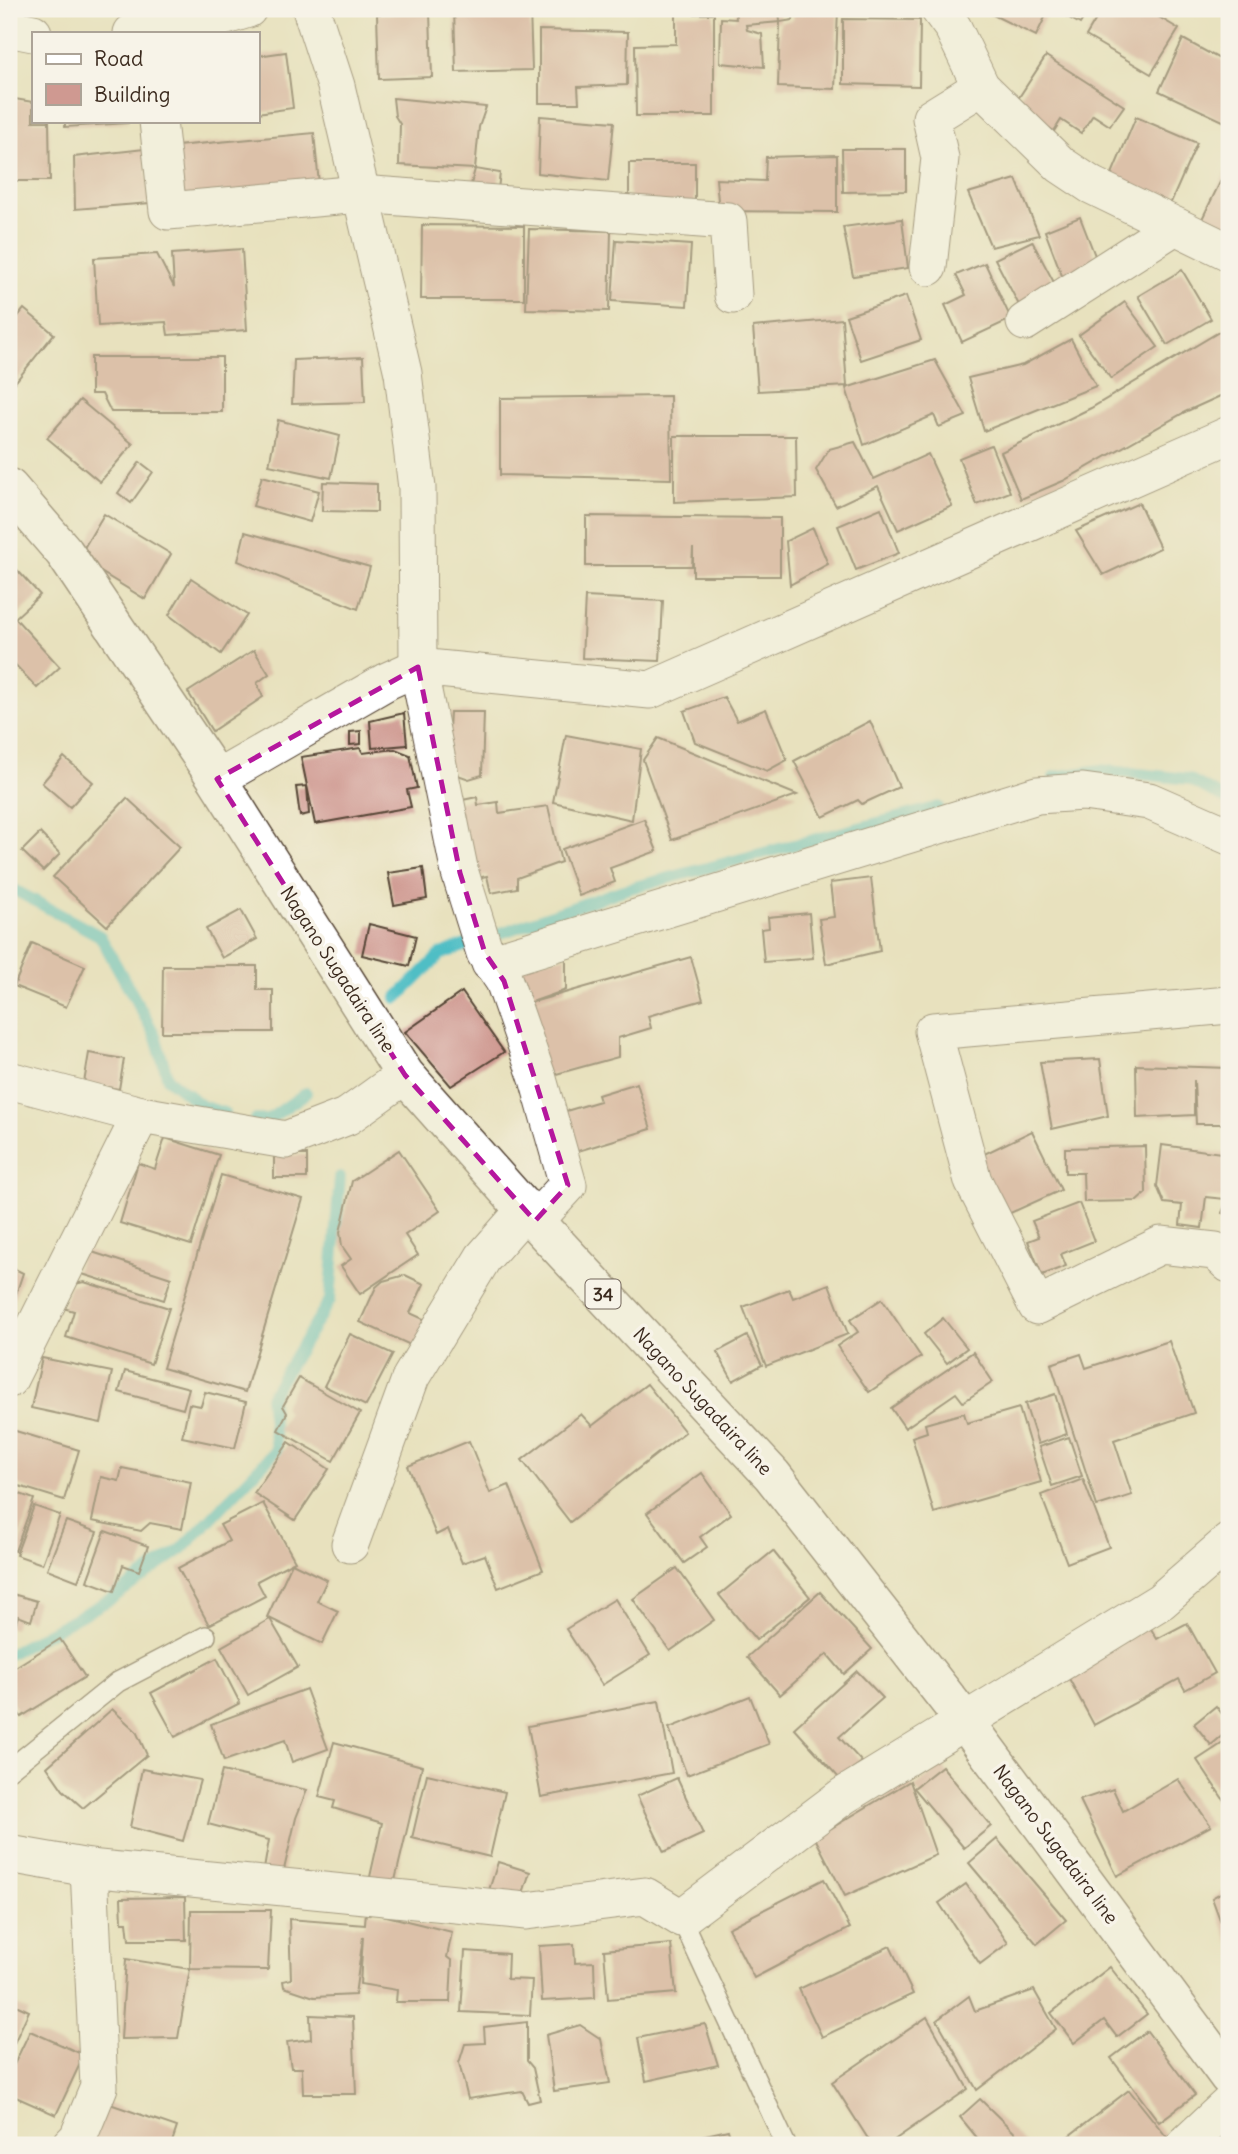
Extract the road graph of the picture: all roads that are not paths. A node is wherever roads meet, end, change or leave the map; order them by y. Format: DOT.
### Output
graph roads {
  1 [pos="248,9"];
  2 [pos="311,9"];
  3 [pos="939,9"];
  4 [pos="151,32"];
  5 [pos="981,87"];
  6 [pos="158,122"];
  7 [pos="360,194"];
  8 [pos="1175,226"];
  9 [pos="1229,252"];
  10 [pos="928,267"];
  11 [pos="733,295"];
  12 [pos="1025,322"];
  13 [pos="1229,435"];
  14 [pos="9,488"];
  15 [pos="418,667"];
  16 [pos="216,779"];
  17 [pos="1229,836"];
  18 [pos="484,949"];
  19 [pos="1229,1005"];
  20 [pos="405,1074"];
  21 [pos="9,1080"];
  22 [pos="141,1115"];
  23 [pos="531,1214"];
  24 [pos="1229,1264"];
  25 [pos="9,1379"];
  26 [pos="1229,1542"];
  27 [pos="350,1544"];
  28 [pos="206,1636"];
  29 [pos="964,1720"];
  30 [pos="9,1770"];
  31 [pos="9,1854"];
  32 [pos="89,1868"];
  33 [pos="681,1919"];
  34 [pos="1229,2077"];
  35 [pos="1229,2104"];
  36 [pos="71,2145"];
  37 [pos="786,2145"];
  38 [pos="1185,2145"];
  1 -- 4 [label="street"];
  2 -- 7 [label="street"];
  3 -- 5 [label="street"];
  5 -- 8 [label="street"];
  5 -- 10 [label="street"];
  6 -- 7 [label="street"];
  7 -- 11 [label="street"];
  7 -- 15 [label="street"];
  8 -- 9 [label="street"];
  8 -- 12 [label="street"];
  13 -- 15 [label="street"];
  14 -- 16 [label="main road, Nagano Sugadaira line / 34"];
  15 -- 16 [label="street"];
  15 -- 18 [label="street"];
  16 -- 20 [label="main road, Nagano Sugadaira line / 34"];
  17 -- 18 [label="street"];
  18 -- 23 [label="street"];
  19 -- 24 [label="street"];
  20 -- 22 [label="street"];
  20 -- 23 [label="main road, Nagano Sugadaira line / 34"];
  21 -- 22 [label="street"];
  22 -- 25 [label="street"];
  23 -- 27 [label="street"];
  23 -- 29 [label="main road, Nagano Sugadaira line / 34"];
  26 -- 29 [label="street"];
  28 -- 30 [label="lane"];
  29 -- 33 [label="street"];
  29 -- 34 [label="main road, Nagano Sugadaira line / 34"];
  31 -- 32 [label="street"];
  32 -- 33 [label="street"];
  32 -- 36 [label="street"];
  33 -- 37 [label="lane"];
  35 -- 38 [label="street"];
}
